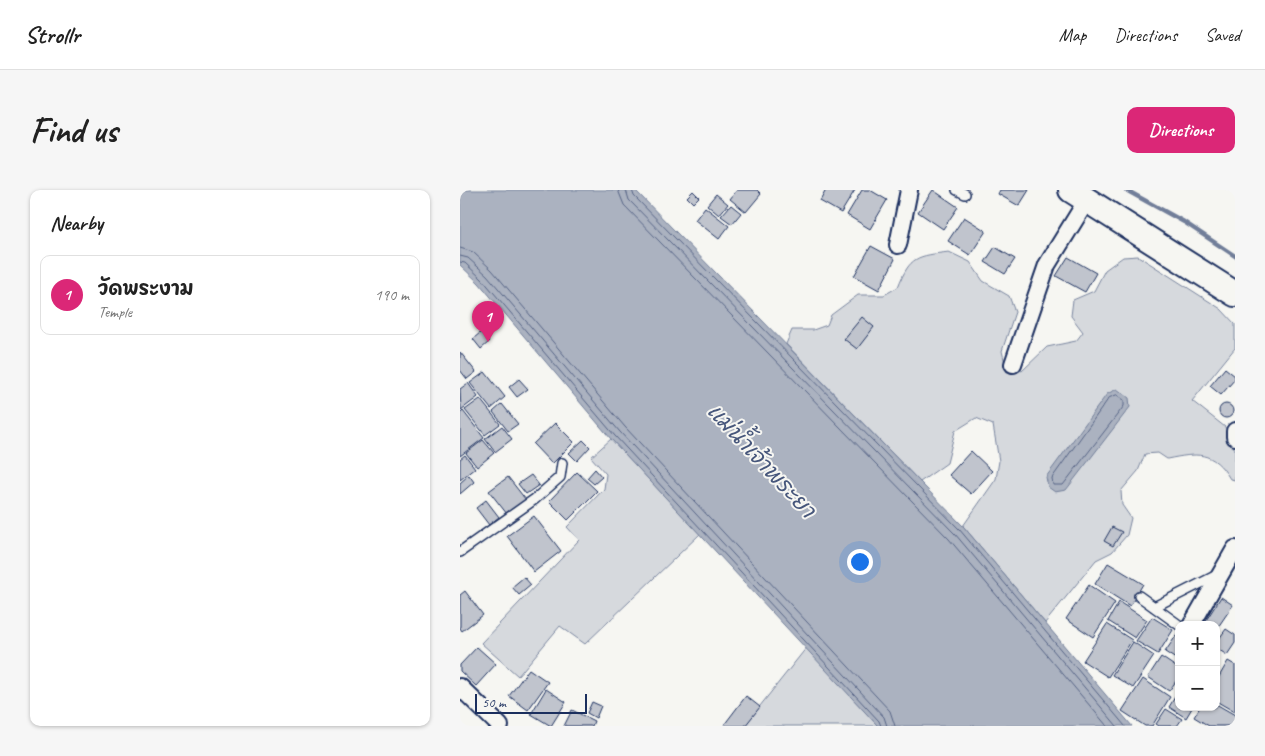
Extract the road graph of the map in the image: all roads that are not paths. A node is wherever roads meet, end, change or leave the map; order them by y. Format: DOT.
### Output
graph roads {
  1 [pos="908,190"];
  2 [pos="1079,195"];
  3 [pos="898,245"];
  4 [pos="1235,294"];
  5 [pos="1013,364"];
  6 [pos="1235,431"];
  7 [pos="1235,437"];
  8 [pos="562,463"];
  9 [pos="1235,548"];
  10 [pos="460,552"];
  11 [pos="1221,573"];
  12 [pos="1139,596"];
  13 [pos="1154,607"];
  14 [pos="1180,621"];
  15 [pos="1190,621"];
  16 [pos="460,687"];
  17 [pos="500,726"];
  1 -- 3 [label="street"];
  2 -- 4 [label="street"];
  2 -- 5 [label="street"];
  6 -- 7 [label="street"];
  8 -- 10 [label="lane"];
  9 -- 11 [label="street"];
  11 -- 13 [label="lane"];
  11 -- 15 [label="street"];
  12 -- 13 [label="lane"];
  13 -- 14 [label="lane"];
  16 -- 17 [label="street"];
}
